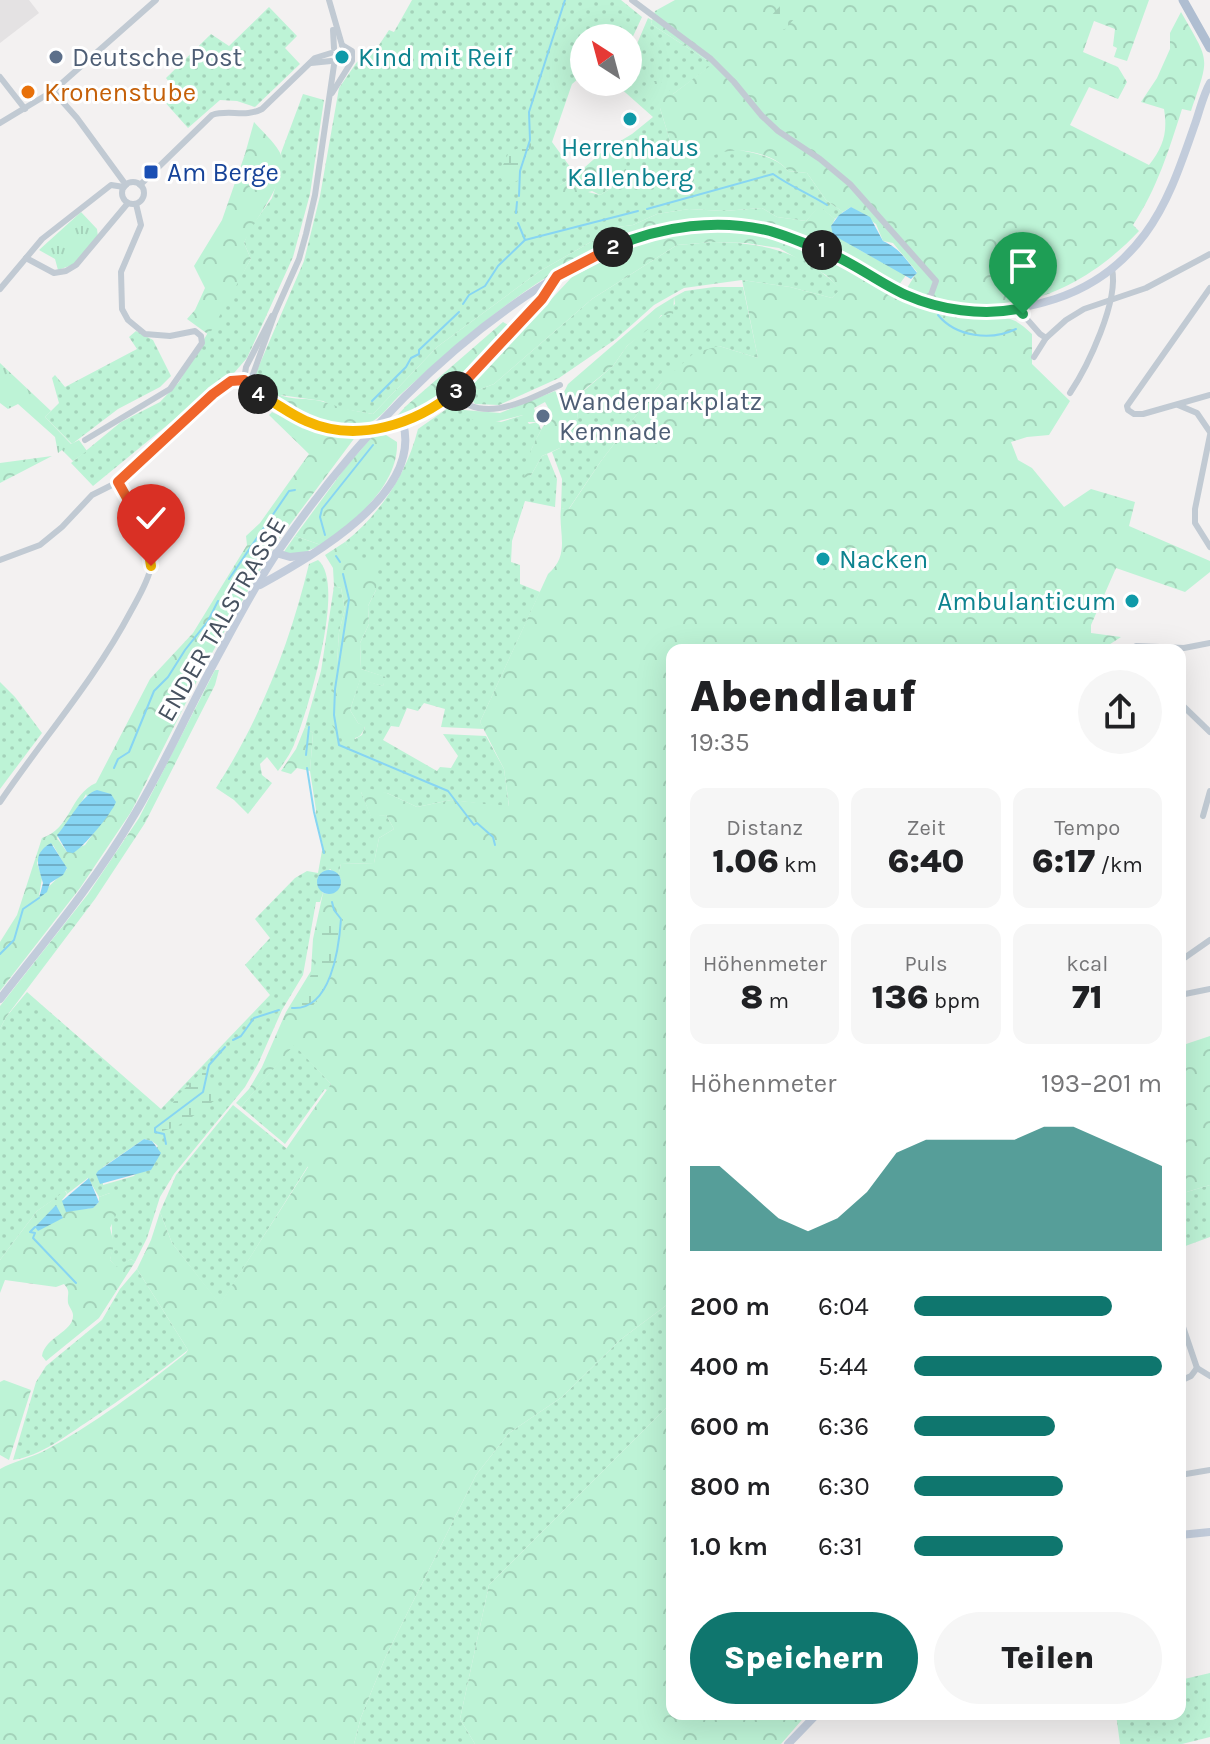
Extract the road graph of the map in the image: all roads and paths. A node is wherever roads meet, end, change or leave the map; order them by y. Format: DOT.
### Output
graph roads {
  1 [pos="156,0"];
  2 [pos="329,0"];
  3 [pos="632,0"];
  4 [pos="1183,0"];
  5 [pos="332,14"];
  6 [pos="342,45"];
  7 [pos="1210,48"];
  8 [pos="332,57"];
  9 [pos="348,66"];
  10 [pos="0,77"];
  11 [pos="1210,83"];
  12 [pos="53,91"];
  13 [pos="330,96"];
  14 [pos="1210,99"];
  15 [pos="25,109"];
  16 [pos="1200,111"];
  17 [pos="0,123"];
  18 [pos="140,185"];
  19 [pos="125,186"];
  20 [pos="132,204"];
  21 [pos="1210,254"];
  22 [pos="26,258"];
  23 [pos="1112,269"];
  24 [pos="557,276"];
  25 [pos="1210,288"];
  26 [pos="0,289"];
  27 [pos="1113,297"];
  28 [pos="928,303"];
  29 [pos="1018,309"];
  30 [pos="1046,338"];
  31 [pos="1034,357"];
  32 [pos="248,378"];
  33 [pos="560,385"];
  34 [pos="1070,393"];
  35 [pos="453,394"];
  36 [pos="1210,395"];
  37 [pos="1171,405"];
  38 [pos="403,423"];
  39 [pos="1210,434"];
  40 [pos="85,440"];
  41 [pos="118,482"];
  42 [pos="1210,547"];
  43 [pos="276,553"];
  44 [pos="317,553"];
  45 [pos="0,560"];
  46 [pos="257,586"];
  47 [pos="1210,643"];
  48 [pos="1186,648"];
  49 [pos="1186,708"];
  50 [pos="1210,732"];
  51 [pos="1210,791"];
  52 [pos="0,802"];
  53 [pos="1203,816"];
  54 [pos="1210,940"];
  55 [pos="1186,957"];
  56 [pos="1210,989"];
  57 [pos="1186,994"];
  58 [pos="0,999"];
  59 [pos="1186,1336"];
  60 [pos="1197,1368"];
  61 [pos="1210,1376"];
  62 [pos="1186,1378"];
  63 [pos="1210,1470"];
  64 [pos="1186,1474"];
  65 [pos="1210,1532"];
  66 [pos="1186,1534"];
  67 [pos="811,1720"];
  68 [pos="788,1744"];
  1 -- 12 [label="street"];
  2 -- 5 [label="street"];
  3 -- 28 [label="street"];
  4 -- 7 [label="main road"];
  5 -- 6 [label="street"];
  5 -- 8 [label="street"];
  6 -- 8 [label="street"];
  6 -- 9 [label="street"];
  8 -- 9 [label="street"];
  8 -- 13 [label="street"];
  8 -- 18 [label="street"];
  9 -- 13 [label="street"];
  10 -- 15 [label="street"];
  11 -- 16 [label="main road, ENDER TALSTRASSE"];
  12 -- 15 [label="street"];
  12 -- 19 [label="street"];
  13 -- 32 [label="street"];
  14 -- 16 [label="main road, ENDER TALSTRASSE"];
  15 -- 17 [label="street"];
  16 -- 23 [label="main road, ENDER TALSTRASSE"];
  18 -- 19 [label="street"];
  18 -- 20 [label="street"];
  19 -- 20 [label="street"];
  19 -- 22 [label="street"];
  20 -- 22 [label="street"];
  20 -- 40 [label="street"];
  21 -- 27 [label="street"];
  22 -- 26 [label="street"];
  23 -- 27 [label="street"];
  23 -- 29 [label="main road, ENDER TALSTRASSE"];
  24 -- 28 [label="main road, ENDER TALSTRASSE"];
  24 -- 35 [label="main road"];
  24 -- 43 [label="main road, ENDER TALSTRASSE"];
  25 -- 37 [label="street"];
  27 -- 30 [label="street"];
  27 -- 34 [label="street"];
  28 -- 29 [label="main road, ENDER TALSTRASSE"];
  29 -- 30 [label="street"];
  30 -- 31 [label="street"];
  32 -- 38 [label="main road, bridge"];
  32 -- 41 [label="street"];
  33 -- 35 [label="street"];
  35 -- 38 [label="main road"];
  36 -- 37 [label="street"];
  37 -- 39 [label="street"];
  38 -- 44 [label="main road"];
  39 -- 42 [label="street"];
  41 -- 45 [label="street"];
  41 -- 52 [label="street"];
  43 -- 44 [label="main road"];
  43 -- 46 [label="main road, ENDER TALSTRASSE"];
  44 -- 46 [label="main road"];
  46 -- 58 [label="main road, ENDER TALSTRASSE"];
  47 -- 48 [label="street"];
  49 -- 50 [label="street"];
  51 -- 53 [label="street"];
  54 -- 55 [label="street"];
  56 -- 57 [label="street"];
  59 -- 60 [label="street"];
  60 -- 61 [label="street"];
  60 -- 62 [label="street"];
  63 -- 64 [label="street"];
  65 -- 66 [label="main road"];
  67 -- 68 [label="main road"];
}
